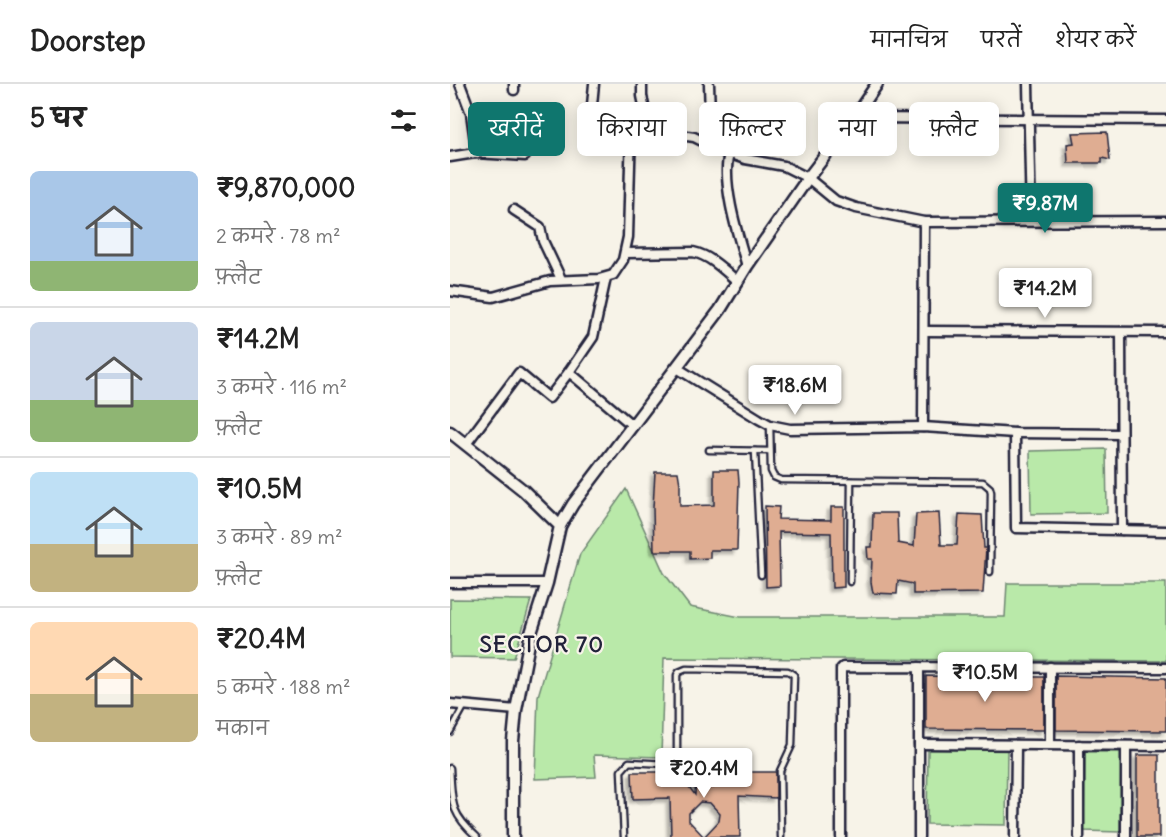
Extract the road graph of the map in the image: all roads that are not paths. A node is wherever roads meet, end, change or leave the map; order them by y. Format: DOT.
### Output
graph roads {
  1 [pos="460,84"];
  2 [pos="594,84"];
  3 [pos="642,84"];
  4 [pos="709,84"];
  5 [pos="877,84"];
  6 [pos="1028,84"];
  7 [pos="592,102"];
  8 [pos="643,102"];
  9 [pos="710,102"];
  10 [pos="865,102"];
  11 [pos="468,107"];
  12 [pos="897,118"];
  13 [pos="1029,119"];
  14 [pos="1166,120"];
  15 [pos="468,154"];
  16 [pos="630,156"];
  17 [pos="728,156"];
  18 [pos="739,156"];
  19 [pos="825,156"];
  20 [pos="450,157"];
  21 [pos="808,178"];
  22 [pos="514,210"];
  23 [pos="1030,221"];
  24 [pos="1166,221"];
  25 [pos="924,222"];
  26 [pos="625,253"];
  27 [pos="747,266"];
  28 [pos="606,278"];
  29 [pos="561,279"];
  30 [pos="738,282"];
  31 [pos="450,291"];
  32 [pos="924,331"];
  33 [pos="1121,332"];
  34 [pos="1166,333"];
  35 [pos="676,368"];
  36 [pos="569,372"];
  37 [pos="770,425"];
  38 [pos="633,426"];
  39 [pos="923,427"];
  40 [pos="450,432"];
  41 [pos="1015,433"];
  42 [pos="1121,434"];
  43 [pos="466,444"];
  44 [pos="709,450"];
  45 [pos="755,451"];
  46 [pos="770,452"];
  47 [pos="851,481"];
  48 [pos="560,526"];
  49 [pos="1122,530"];
  50 [pos="1166,531"];
  51 [pos="990,572"];
  52 [pos="761,575"];
  53 [pos="850,582"];
  54 [pos="450,583"];
  55 [pos="547,583"];
  56 [pos="919,667"];
  57 [pos="1050,667"];
  58 [pos="1166,668"];
  59 [pos="450,704"];
  60 [pos="465,705"];
  61 [pos="516,710"];
  62 [pos="450,732"];
  63 [pos="919,744"];
  64 [pos="1016,745"];
  65 [pos="1050,745"];
  66 [pos="1079,745"];
  67 [pos="1126,746"];
  68 [pos="1166,746"];
  69 [pos="450,768"];
  70 [pos="477,837"];
  71 [pos="513,837"];
  72 [pos="624,837"];
  73 [pos="781,837"];
  74 [pos="841,837"];
  75 [pos="919,837"];
  76 [pos="1015,837"];
  77 [pos="1079,837"];
  78 [pos="1126,837"];
  1 -- 11 [label="street"];
  2 -- 7 [label="street"];
  3 -- 8 [label="street"];
  4 -- 9 [label="street"];
  5 -- 10 [label="street"];
  6 -- 13 [label="street"];
  12 -- 13 [label="street"];
  13 -- 14 [label="street"];
  13 -- 23 [label="street"];
  15 -- 20 [label="street"];
  16 -- 26 [label="street"];
  17 -- 27 [label="street"];
  18 -- 21 [label="street"];
  19 -- 21 [label="street"];
  21 -- 25 [label="street"];
  21 -- 27 [label="street"];
  22 -- 29 [label="street"];
  23 -- 24 [label="street"];
  23 -- 25 [label="street"];
  25 -- 32 [label="street"];
  26 -- 28 [label="street"];
  26 -- 30 [label="street"];
  27 -- 30 [label="street"];
  28 -- 29 [label="street"];
  28 -- 36 [label="street"];
  29 -- 31 [label="street"];
  30 -- 35 [label="street"];
  32 -- 33 [label="street"];
  32 -- 39 [label="street"];
  33 -- 34 [label="street"];
  33 -- 42 [label="street"];
  35 -- 37 [label="street"];
  35 -- 38 [label="street"];
  36 -- 38 [label="street"];
  36 -- 43 [label="street"];
  37 -- 39 [label="street"];
  37 -- 46 [label="lane"];
  38 -- 48 [label="street"];
  39 -- 41 [label="street"];
  40 -- 43 [label="street"];
  41 -- 42 [label="street"];
  41 -- 49 [label="street"];
  42 -- 49 [label="street"];
  43 -- 48 [label="street"];
  44 -- 45 [label="lane"];
  45 -- 46 [label="lane"];
  45 -- 52 [label="lane"];
  46 -- 47 [label="lane"];
  47 -- 51 [label="lane"];
  47 -- 53 [label="lane"];
  48 -- 55 [label="street"];
  49 -- 50 [label="street"];
  54 -- 55 [label="street"];
  55 -- 61 [label="street"];
  56 -- 57 [label="street"];
  56 -- 63 [label="street"];
  56 -- 74 [label="street"];
  57 -- 58 [label="street"];
  57 -- 65 [label="street"];
  59 -- 60 [label="street"];
  60 -- 61 [label="street"];
  60 -- 62 [label="lane"];
  61 -- 71 [label="street"];
  63 -- 64 [label="street"];
  63 -- 75 [label="street"];
  64 -- 65 [label="street"];
  64 -- 76 [label="street"];
  65 -- 66 [label="street"];
  66 -- 67 [label="street"];
  66 -- 77 [label="street"];
  67 -- 68 [label="street"];
  67 -- 78 [label="street"];
  69 -- 70 [label="lane"];
  72 -- 73 [label="lane"];
}
